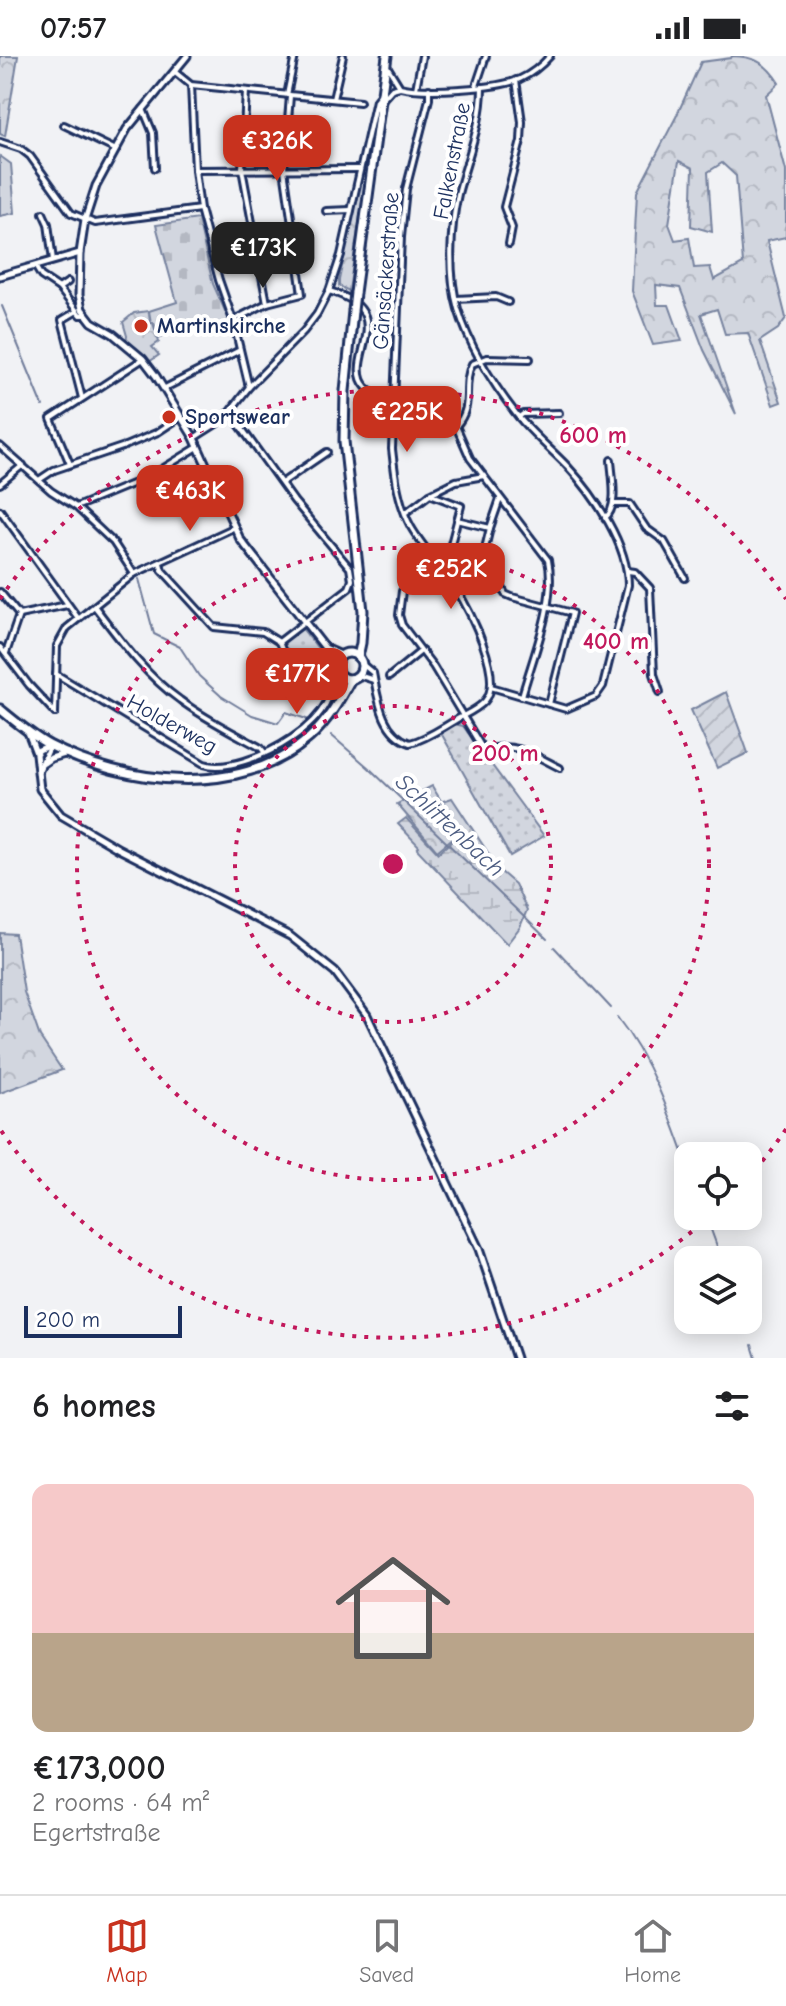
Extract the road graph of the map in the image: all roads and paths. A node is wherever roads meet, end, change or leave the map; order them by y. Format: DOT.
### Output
graph roads {
  1 [pos="177,56"];
  2 [pos="187,56"];
  3 [pos="295,56"];
  4 [pos="343,56"];
  5 [pos="422,56"];
  6 [pos="486,56"];
  7 [pos="550,56"];
  8 [pos="387,60"];
  9 [pos="180,63"];
  10 [pos="173,71"];
  11 [pos="516,80"];
  12 [pos="191,85"];
  13 [pos="479,86"];
  14 [pos="400,87"];
  15 [pos="416,89"];
  16 [pos="429,89"];
  17 [pos="246,91"];
  18 [pos="289,95"];
  19 [pos="380,95"];
  20 [pos="333,99"];
  21 [pos="360,102"];
  22 [pos="142,108"];
  23 [pos="379,108"];
  24 [pos="64,125"];
  25 [pos="0,142"];
  26 [pos="114,149"];
  27 [pos="155,168"];
  28 [pos="242,169"];
  29 [pos="284,169"];
  30 [pos="359,169"];
  31 [pos="195,170"];
  32 [pos="200,209"];
  33 [pos="351,210"];
  34 [pos="326,211"];
  35 [pos="43,213"];
  36 [pos="85,220"];
  37 [pos="294,235"];
  38 [pos="254,243"];
  39 [pos="509,244"];
  40 [pos="211,252"];
  41 [pos="80,253"];
  42 [pos="53,260"];
  43 [pos="35,266"];
  44 [pos="0,276"];
  45 [pos="68,282"];
  46 [pos="59,288"];
  47 [pos="329,291"];
  48 [pos="456,299"];
  49 [pos="508,302"];
  50 [pos="267,303"];
  51 [pos="77,311"];
  52 [pos="86,315"];
  53 [pos="233,320"];
  54 [pos="240,350"];
  55 [pos="143,359"];
  56 [pos="530,359"];
  57 [pos="479,360"];
  58 [pos="249,387"];
  59 [pos="165,388"];
  60 [pos="393,398"];
  61 [pos="82,399"];
  62 [pos="230,412"];
  63 [pos="559,413"];
  64 [pos="182,416"];
  65 [pos="519,417"];
  66 [pos="456,426"];
  67 [pos="194,438"];
  68 [pos="0,446"];
  69 [pos="198,447"];
  70 [pos="327,452"];
  71 [pos="611,460"];
  72 [pos="70,464"];
  73 [pos="23,465"];
  74 [pos="484,476"];
  75 [pos="39,480"];
  76 [pos="283,482"];
  77 [pos="0,484"];
  78 [pos="430,494"];
  79 [pos="500,499"];
  80 [pos="613,504"];
  81 [pos="76,507"];
  82 [pos="0,510"];
  83 [pos="405,513"];
  84 [pos="605,518"];
  85 [pos="457,520"];
  86 [pos="233,528"];
  87 [pos="490,528"];
  88 [pos="437,562"];
  89 [pos="160,563"];
  90 [pos="441,567"];
  91 [pos="628,571"];
  92 [pos="134,574"];
  93 [pos="478,577"];
  94 [pos="685,578"];
  95 [pos="0,592"];
  96 [pos="458,592"];
  97 [pos="68,605"];
  98 [pos="547,606"];
  99 [pos="95,607"];
  100 [pos="19,615"];
  101 [pos="78,618"];
  102 [pos="303,622"];
  103 [pos="279,642"];
  104 [pos="0,647"];
  105 [pos="421,651"];
  106 [pos="6,653"];
  107 [pos="357,658"];
  108 [pos="339,659"];
  109 [pos="56,674"];
  110 [pos="342,677"];
  111 [pos="355,677"];
  112 [pos="389,677"];
  113 [pos="374,680"];
  114 [pos="491,687"];
  115 [pos="660,692"];
  116 [pos="522,696"];
  117 [pos="338,703"];
  118 [pos="549,704"];
  119 [pos="0,709"];
  120 [pos="461,717"];
  121 [pos="28,731"];
  122 [pos="50,745"];
  123 [pos="69,753"];
  124 [pos="265,753"];
  125 [pos="36,754"];
  126 [pos="43,763"];
  127 [pos="560,768"];
  128 [pos="39,771"];
  129 [pos="516,1358"];
  1 -- 9 [label="street"];
  2 -- 9 [label="street"];
  3 -- 18 [label="street"];
  4 -- 20 [label="street"];
  5 -- 15 [label="street"];
  6 -- 13 [label="street, Falkenstraße"];
  7 -- 11 [label="street"];
  8 -- 14 [label="street"];
  8 -- 19 [label="main road"];
  9 -- 10 [label="street"];
  10 -- 12 [label="street"];
  10 -- 22 [label="street"];
  11 -- 13 [label="street"];
  11 -- 39 [label="street"];
  12 -- 17 [label="street"];
  12 -- 31 [label="street"];
  13 -- 16 [label="street"];
  13 -- 48 [label="street, Falkenstraße"];
  14 -- 15 [label="street"];
  14 -- 23 [label="street"];
  15 -- 16 [label="street"];
  16 -- 60 [label="street, Gänsäckerstraße"];
  17 -- 18 [label="street"];
  17 -- 28 [label="street"];
  18 -- 20 [label="street"];
  18 -- 29 [label="street"];
  19 -- 23 [label="main road"];
  19 -- 30 [label="street"];
  20 -- 21 [label="street"];
  22 -- 26 [label="street"];
  22 -- 27 [label="street"];
  23 -- 107 [label="main road, bridge"];
  24 -- 26 [label="street"];
  25 -- 36 [label="street"];
  26 -- 36 [label="street"];
  28 -- 29 [label="street"];
  28 -- 31 [label="street"];
  28 -- 38 [label="street"];
  29 -- 30 [label="street"];
  29 -- 37 [label="street"];
  30 -- 33 [label="street"];
  31 -- 32 [label="street"];
  32 -- 36 [label="street"];
  32 -- 40 [label="street"];
  33 -- 34 [label="street"];
  33 -- 47 [label="street"];
  35 -- 42 [label="street"];
  36 -- 41 [label="street"];
  37 -- 38 [label="street"];
  37 -- 50 [label="street"];
  38 -- 40 [label="street"];
  38 -- 50 [label="street"];
  40 -- 53 [label="street"];
  41 -- 42 [label="street"];
  41 -- 52 [label="street"];
  42 -- 43 [label="street"];
  43 -- 44 [label="street"];
  43 -- 46 [label="street"];
  45 -- 46 [label="street"];
  46 -- 51 [label="street"];
  47 -- 58 [label="street"];
  47 -- 60 [label="street"];
  48 -- 49 [label="street"];
  48 -- 57 [label="street, Falkenstraße"];
  50 -- 53 [label="street"];
  51 -- 52 [label="street"];
  51 -- 61 [label="street"];
  52 -- 55 [label="street"];
  53 -- 54 [label="street"];
  54 -- 58 [label="street"];
  54 -- 59 [label="street"];
  55 -- 59 [label="street"];
  55 -- 61 [label="street"];
  56 -- 57 [label="street"];
  57 -- 65 [label="street, Falkenstraße"];
  57 -- 66 [label="street"];
  58 -- 62 [label="street"];
  59 -- 64 [label="street"];
  60 -- 66 [label="street"];
  60 -- 83 [label="street, Gänsäckerstraße"];
  61 -- 72 [label="street"];
  62 -- 67 [label="street"];
  62 -- 76 [label="street"];
  63 -- 65 [label="street"];
  64 -- 67 [label="street"];
  64 -- 72 [label="street"];
  65 -- 84 [label="street, Falkenstraße"];
  66 -- 74 [label="street"];
  67 -- 69 [label="street"];
  68 -- 73 [label="street"];
  69 -- 81 [label="street"];
  69 -- 86 [label="street"];
  70 -- 76 [label="street"];
  71 -- 80 [label="street"];
  72 -- 75 [label="street"];
  73 -- 75 [label="street"];
  73 -- 77 [label="street"];
  74 -- 78 [label="street"];
  74 -- 79 [label="street"];
  75 -- 81 [label="street"];
  76 -- 102 [label="street"];
  78 -- 83 [label="street"];
  78 -- 85 [label="street"];
  79 -- 87 [label="street"];
  79 -- 98 [label="street"];
  80 -- 84 [label="street"];
  80 -- 94 [label="street"];
  81 -- 92 [label="street"];
  82 -- 97 [label="street"];
  83 -- 88 [label="street, Gänsäckerstraße"];
  84 -- 91 [label="street, Falkenstraße"];
  85 -- 87 [label="street"];
  85 -- 90 [label="street"];
  86 -- 89 [label="street"];
  86 -- 102 [label="street"];
  87 -- 93 [label="street"];
  88 -- 90 [label="street, Gänsäckerstraße"];
  88 -- 105 [label="street"];
  89 -- 92 [label="street"];
  89 -- 103 [label="street"];
  90 -- 96 [label="street, Gänsäckerstraße"];
  91 -- 115 [label="street"];
  91 -- 118 [label="street"];
  92 -- 99 [label="street"];
  93 -- 96 [label="street"];
  93 -- 98 [label="street"];
  95 -- 100 [label="street"];
  96 -- 114 [label="street, Gänsäckerstraße"];
  97 -- 100 [label="street"];
  97 -- 101 [label="street"];
  98 -- 116 [label="street"];
  98 -- 118 [label="street"];
  99 -- 101 [label="street"];
  99 -- 124 [label="street"];
  100 -- 106 [label="street"];
  101 -- 109 [label="street"];
  102 -- 103 [label="street"];
  102 -- 108 [label="street"];
  103 -- 124 [label="street, Holderweg"];
  104 -- 106 [label="street"];
  105 -- 112 [label="street"];
  105 -- 120 [label="street"];
  106 -- 109 [label="street"];
  107 -- 108 [label="main road"];
  107 -- 111 [label="main road"];
  107 -- 113 [label="street"];
  108 -- 110 [label="main road"];
  109 -- 124 [label="street, Holderweg"];
  110 -- 111 [label="main road"];
  110 -- 117 [label="main road"];
  111 -- 113 [label="street"];
  111 -- 117 [label="main road"];
  113 -- 120 [label="street"];
  114 -- 116 [label="street"];
  114 -- 120 [label="street"];
  116 -- 118 [label="street"];
  117 -- 123 [label="main road"];
  119 -- 121 [label="main road"];
  120 -- 127 [label="street"];
  121 -- 122 [label="main road"];
  121 -- 125 [label="street"];
  122 -- 123 [label="main road"];
  122 -- 125 [label="street"];
  122 -- 126 [label="street"];
  123 -- 126 [label="street"];
  125 -- 128 [label="street"];
  126 -- 128 [label="street"];
  128 -- 129 [label="street"];
}
